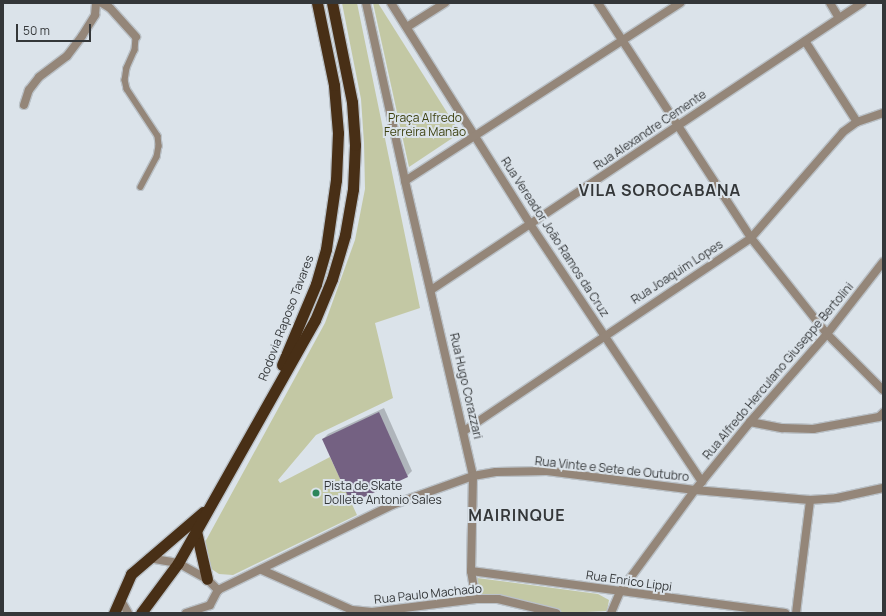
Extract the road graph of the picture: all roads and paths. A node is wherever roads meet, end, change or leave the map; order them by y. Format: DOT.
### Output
graph roads {
  1 [pos="96,3"];
  2 [pos="102,3"];
  3 [pos="318,3"];
  4 [pos="332,3"];
  5 [pos="366,3"];
  6 [pos="391,3"];
  7 [pos="445,3"];
  8 [pos="598,3"];
  9 [pos="680,3"];
  10 [pos="830,3"];
  11 [pos="862,3"];
  12 [pos="839,18"];
  13 [pos="407,27"];
  14 [pos="136,37"];
  15 [pos="621,40"];
  16 [pos="805,41"];
  17 [pos="24,105"];
  18 [pos="883,113"];
  19 [pos="857,122"];
  20 [pos="676,126"];
  21 [pos="475,134"];
  22 [pos="405,182"];
  23 [pos="141,186"];
  24 [pos="530,224"];
  25 [pos="751,238"];
  26 [pos="883,262"];
  27 [pos="431,290"];
  28 [pos="605,334"];
  29 [pos="827,334"];
  30 [pos="883,390"];
  31 [pos="266,405"];
  32 [pos="883,413"];
  33 [pos="750,422"];
  34 [pos="464,431"];
  35 [pos="474,476"];
  36 [pos="702,482"];
  37 [pos="883,488"];
  38 [pos="695,490"];
  39 [pos="810,500"];
  40 [pos="208,508"];
  41 [pos="196,531"];
  42 [pos="149,558"];
  43 [pos="178,563"];
  44 [pos="262,570"];
  45 [pos="471,571"];
  46 [pos="207,579"];
  47 [pos="218,590"];
  48 [pos="620,592"];
  49 [pos="120,599"];
  50 [pos="476,599"];
  51 [pos="114,613"];
  52 [pos="128,613"];
  53 [pos="141,613"];
  54 [pos="186,613"];
  55 [pos="556,613"];
  56 [pos="611,613"];
  57 [pos="785,613"];
  58 [pos="796,613"];
  1 -- 17 [label="street"];
  2 -- 14 [label="street"];
  3 -- 31 [label="highway, Rodovia Raposo Tavares"];
  4 -- 31 [label="highway, Rodovia Raposo Tavares"];
  5 -- 22 [label="street, Rua Hugo Corazzari"];
  6 -- 13 [label="street, Rua Vereador João Ramos da Cruz"];
  7 -- 13 [label="street"];
  8 -- 15 [label="street"];
  9 -- 15 [label="street"];
  10 -- 12 [label="street"];
  11 -- 12 [label="street, Rua Alexandre Cemente"];
  12 -- 16 [label="street, Rua Alexandre Cemente"];
  13 -- 21 [label="street, Rua Vereador João Ramos da Cruz"];
  14 -- 23 [label="lane"];
  15 -- 20 [label="street"];
  15 -- 21 [label="street"];
  16 -- 19 [label="street"];
  16 -- 20 [label="street, Rua Alexandre Cemente"];
  18 -- 19 [label="street, Rua Joaquim Lopes"];
  19 -- 25 [label="street, Rua Joaquim Lopes"];
  20 -- 24 [label="street, Rua Alexandre Cemente"];
  20 -- 25 [label="street"];
  21 -- 22 [label="street"];
  21 -- 24 [label="street, Rua Vereador João Ramos da Cruz"];
  22 -- 27 [label="street, Rua Hugo Corazzari"];
  24 -- 27 [label="street, Rua Alexandre Cemente"];
  24 -- 28 [label="street, Rua Vereador João Ramos da Cruz"];
  25 -- 28 [label="street, Rua Joaquim Lopes"];
  25 -- 29 [label="street"];
  26 -- 29 [label="street, Rua Alfredo Herculano Giuseppe Bertolini"];
  27 -- 34 [label="street, Rua Hugo Corazzari"];
  28 -- 34 [label="street, Rua Joaquim Lopes"];
  28 -- 36 [label="street, Rua Vereador João Ramos da Cruz"];
  29 -- 30 [label="street"];
  29 -- 33 [label="street, Rua Alfredo Herculano Giuseppe Bertolini"];
  31 -- 40 [label="highway, Rodovia Raposo Tavares"];
  32 -- 33 [label="street"];
  33 -- 36 [label="street, Rua Alfredo Herculano Giuseppe Bertolini"];
  34 -- 35 [label="street, Rua Hugo Corazzari"];
  35 -- 38 [label="street, Rua Vinte e Sete de Outubro"];
  35 -- 44 [label="street, Rua Vinte e Sete de Outubro"];
  35 -- 45 [label="street, Rua Hugo Corazzari"];
  36 -- 38 [label="street, Rua Alfredo Herculano Giuseppe Bertolini"];
  37 -- 39 [label="street, Rua Vinte e Sete de Outubro"];
  38 -- 39 [label="street, Rua Vinte e Sete de Outubro"];
  38 -- 48 [label="street, Rua Alfredo Herculano Giuseppe Bertolini"];
  39 -- 58 [label="street"];
  40 -- 41 [label="highway, Rodovia Raposo Tavares"];
  40 -- 42 [label="highway"];
  41 -- 43 [label="highway, Rodovia Raposo Tavares"];
  41 -- 46 [label="highway"];
  42 -- 43 [label="street"];
  42 -- 49 [label="highway"];
  43 -- 46 [label="street"];
  43 -- 53 [label="highway, Rodovia Raposo Tavares"];
  44 -- 47 [label="street, Rua Vinte e Sete de Outubro"];
  44 -- 50 [label="street, Rua Paulo Machado"];
  45 -- 48 [label="street, Rua Enrico Lippi"];
  45 -- 50 [label="street, Rua Hugo Corazzari"];
  46 -- 47 [label="street"];
  47 -- 54 [label="street"];
  48 -- 56 [label="street, Rua Alfredo Herculano Giuseppe Bertolini"];
  48 -- 57 [label="street, Rua Enrico Lippi"];
  49 -- 51 [label="highway"];
  49 -- 52 [label="street"];
  50 -- 55 [label="street, Rua Paulo Machado"];
}
